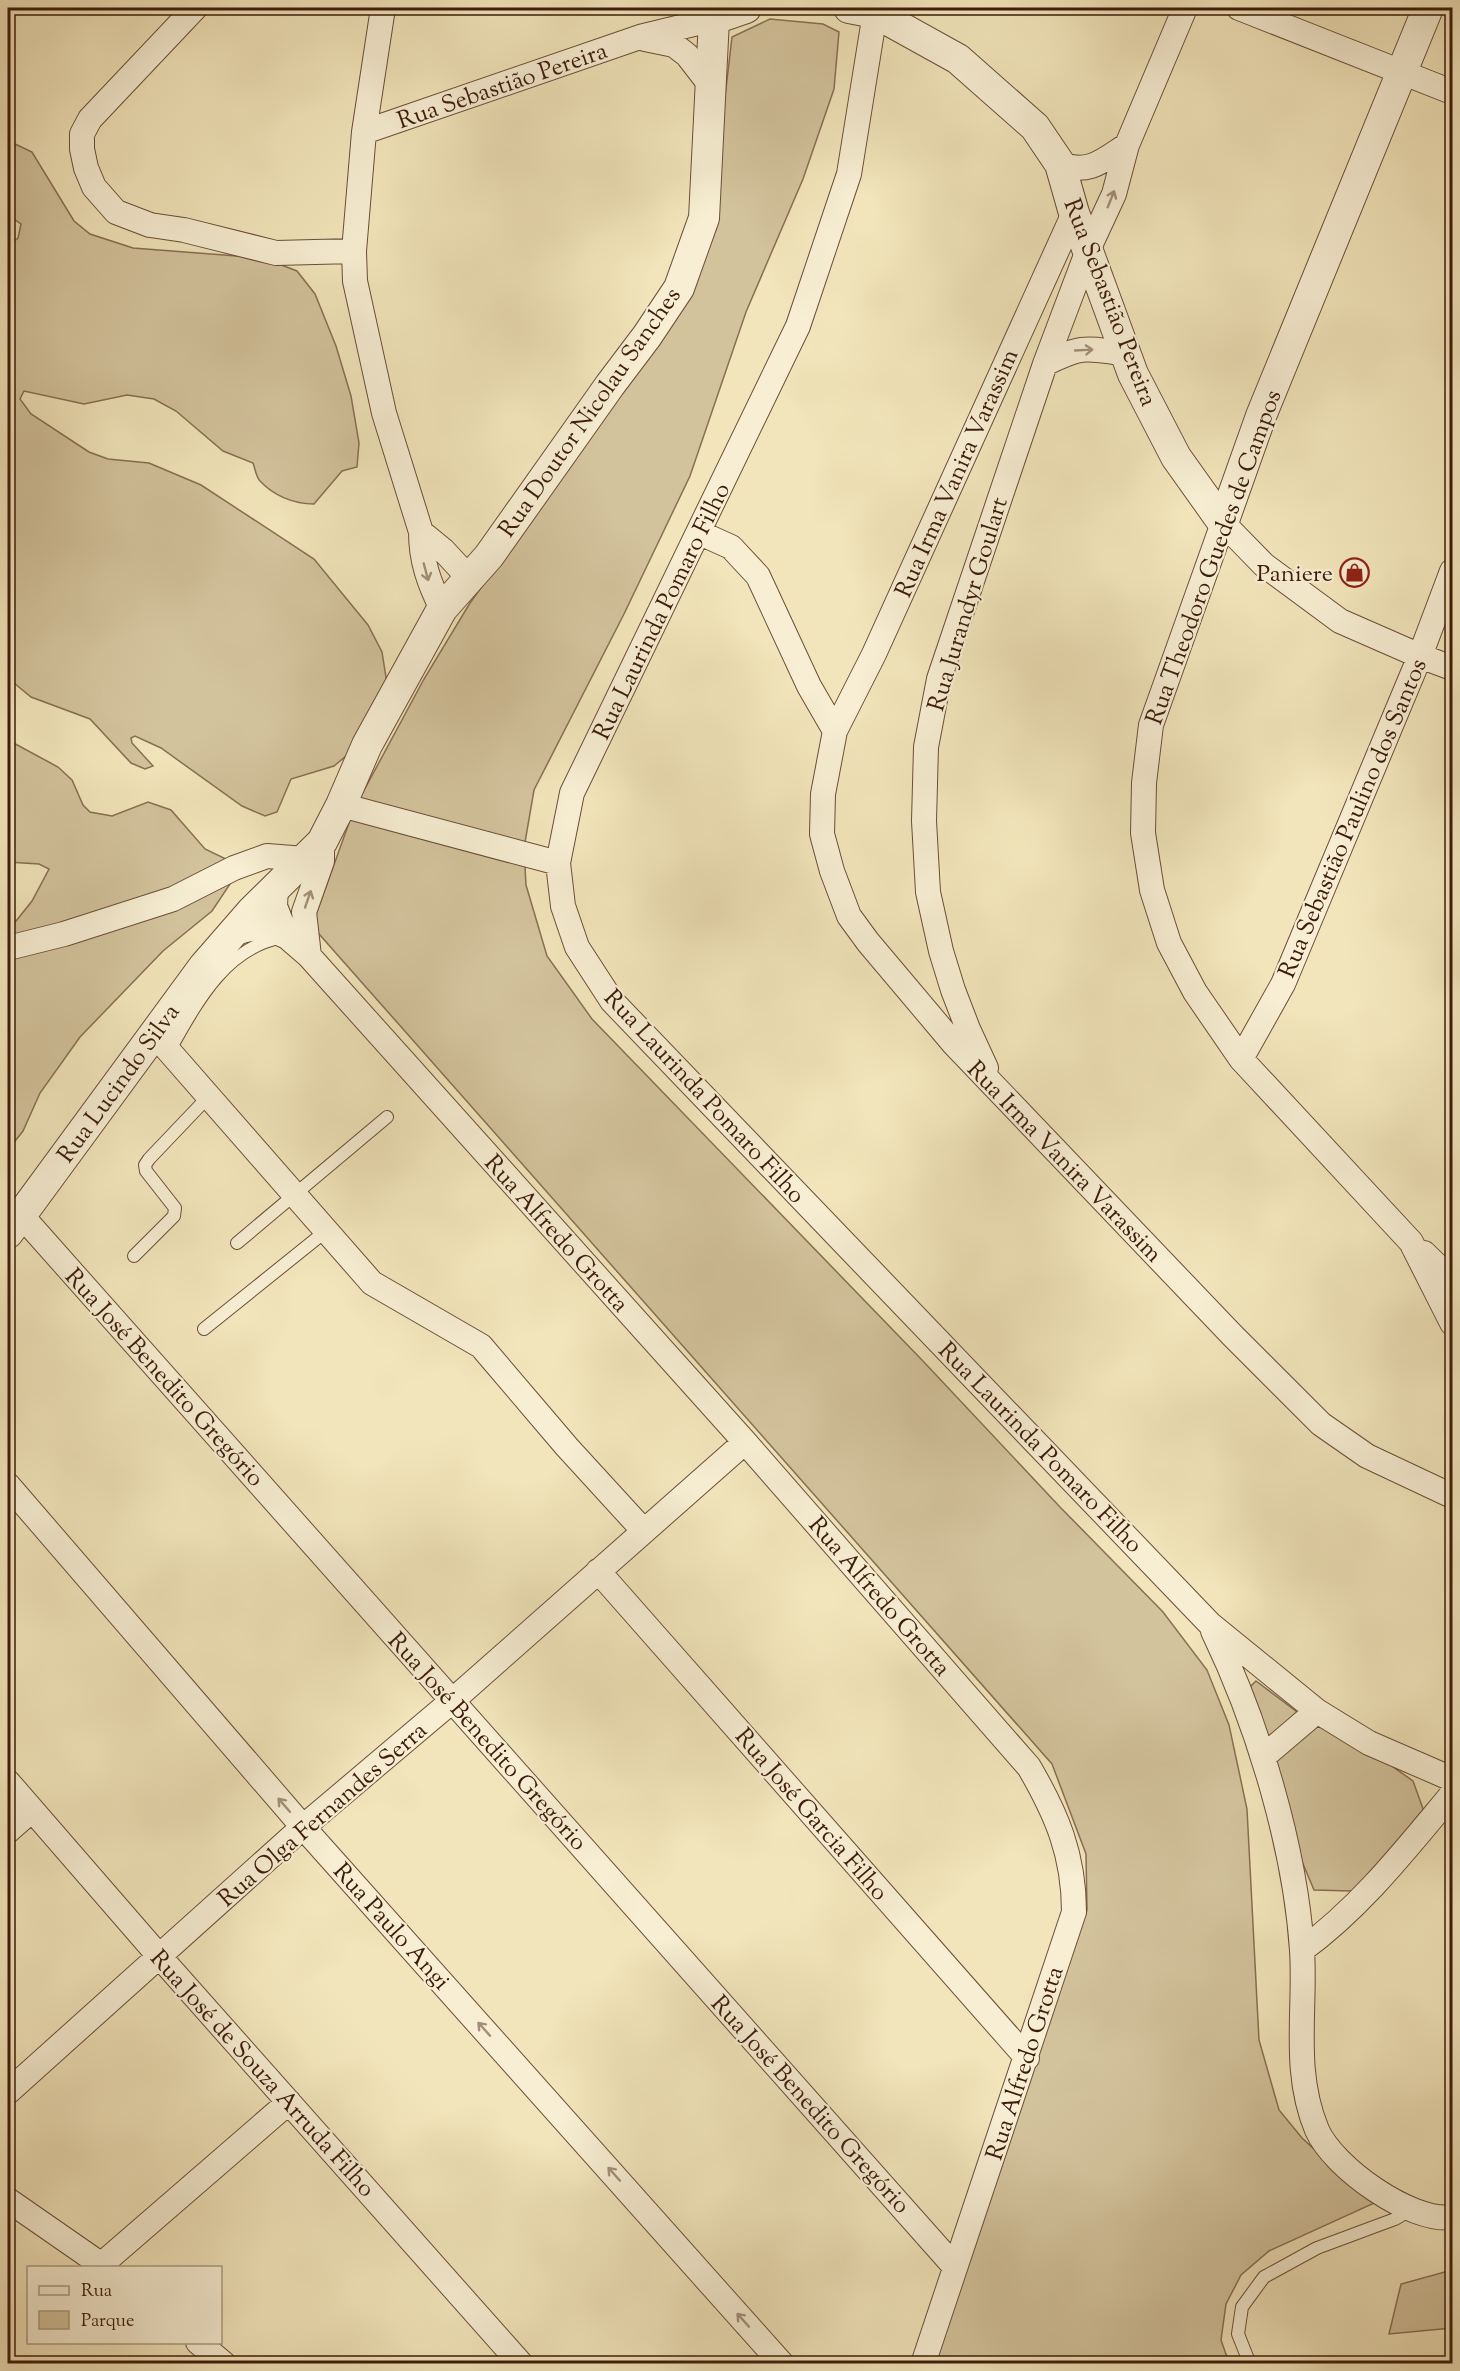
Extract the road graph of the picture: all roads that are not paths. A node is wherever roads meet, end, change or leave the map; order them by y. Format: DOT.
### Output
graph roads {
  1 [pos="195,8"];
  2 [pos="383,8"];
  3 [pos="746,8"];
  4 [pos="1185,8"];
  5 [pos="1239,8"];
  6 [pos="1428,8"];
  7 [pos="866,9"];
  8 [pos="714,13"];
  9 [pos="640,37"];
  10 [pos="1403,73"];
  11 [pos="711,86"];
  12 [pos="1452,92"];
  13 [pos="364,132"];
  14 [pos="1127,145"];
  15 [pos="1060,164"];
  16 [pos="1074,213"];
  17 [pos="1088,250"];
  18 [pos="354,251"];
  19 [pos="1126,354"];
  20 [pos="1045,364"];
  21 [pos="1223,523"];
  22 [pos="421,532"];
  23 [pos="700,532"];
  24 [pos="1452,572"];
  25 [pos="469,578"];
  26 [pos="442,609"];
  27 [pos="1420,656"];
  28 [pos="1452,668"];
  29 [pos="835,731"];
  30 [pos="341,805"];
  31 [pos="314,850"];
  32 [pos="558,864"];
  33 [pos="276,887"];
  34 [pos="230,935"];
  35 [pos="287,937"];
  36 [pos="8,948"];
  37 [pos="309,956"];
  38 [pos="162,1042"];
  39 [pos="1241,1059"];
  40 [pos="996,1089"];
  41 [pos="209,1096"];
  42 [pos="387,1117"];
  43 [pos="294,1195"];
  44 [pos="14,1224"];
  45 [pos="326,1231"];
  46 [pos="1411,1242"];
  47 [pos="237,1243"];
  48 [pos="134,1256"];
  49 [pos="1452,1281"];
  50 [pos="1449,1305"];
  51 [pos="204,1329"];
  52 [pos="746,1442"];
  53 [pos="8,1485"];
  54 [pos="1451,1494"];
  55 [pos="643,1530"];
  56 [pos="598,1571"];
  57 [pos="1210,1624"];
  58 [pos="452,1701"];
  59 [pos="1317,1711"];
  60 [pos="1263,1757"];
  61 [pos="1452,1779"];
  62 [pos="8,1782"];
  63 [pos="1452,1794"];
  64 [pos="32,1810"];
  65 [pos="303,1827"];
  66 [pos="8,1831"];
  67 [pos="1302,1950"];
  68 [pos="159,1956"];
  69 [pos="1027,2058"];
  70 [pos="8,2092"];
  71 [pos="289,2102"];
  72 [pos="8,2200"];
  73 [pos="1410,2210"];
  74 [pos="1451,2212"];
  75 [pos="104,2266"];
  76 [pos="955,2267"];
  77 [pos="199,2344"];
  78 [pos="224,2364"];
  79 [pos="521,2364"];
  80 [pos="782,2364"];
  81 [pos="922,2364"];
  82 [pos="1250,2364"];
  1 -- 18 [label="street"];
  2 -- 13 [label="street"];
  3 -- 8 [label="street, Rua Sebastião Pereira"];
  4 -- 14 [label="street, Rua Jurandyr Goulart"];
  5 -- 10 [label="street"];
  6 -- 10 [label="street, Rua Theodoro Guedes de Campos"];
  7 -- 15 [label="street, Rua Sebastião Pereira"];
  7 -- 23 [label="street, Rua Laurinda Pomaro Filho"];
  8 -- 9 [label="street, Rua Sebastião Pereira"];
  8 -- 11 [label="street, Rua Doutor Nicolau Sanches"];
  9 -- 11 [label="street"];
  9 -- 13 [label="street, Rua Sebastião Pereira"];
  10 -- 12 [label="street"];
  10 -- 21 [label="street, Rua Theodoro Guedes de Campos"];
  11 -- 25 [label="street, Rua Doutor Nicolau Sanches"];
  13 -- 18 [label="street"];
  14 -- 15 [label="street"];
  17 -- 14 [label="street, Rua Jurandyr Goulart, one-way"];
  15 -- 16 [label="street, Rua Sebastião Pereira"];
  16 -- 17 [label="street, Rua Sebastião Pereira"];
  16 -- 29 [label="street, Rua Irma Vanira Varassim"];
  17 -- 19 [label="street, Rua Sebastião Pereira"];
  17 -- 20 [label="street, Rua Jurandyr Goulart"];
  18 -- 22 [label="street"];
  20 -- 19 [label="street, one-way"];
  19 -- 21 [label="street, Rua Sebastião Pereira"];
  20 -- 40 [label="street, Rua Jurandyr Goulart"];
  21 -- 27 [label="street, Rua Sebastião Pereira"];
  21 -- 39 [label="street, Rua Theodoro Guedes de Campos"];
  22 -- 25 [label="street"];
  22 -- 26 [label="street, one-way"];
  23 -- 29 [label="street"];
  23 -- 32 [label="street, Rua Laurinda Pomaro Filho"];
  24 -- 27 [label="street, Rua Sebastião Paulino dos Santos"];
  25 -- 26 [label="street, Rua Doutor Nicolau Sanches"];
  26 -- 30 [label="street, Rua Doutor Nicolau Sanches"];
  27 -- 28 [label="street, Rua Sebastião Pereira"];
  27 -- 39 [label="street, Rua Sebastião Paulino dos Santos"];
  29 -- 40 [label="street, Rua Irma Vanira Varassim"];
  30 -- 31 [label="street, Rua Lucindo Silva"];
  30 -- 32 [label="street"];
  31 -- 33 [label="street, Rua Lucindo Silva"];
  31 -- 36 [label="street"];
  37 -- 31 [label="street, one-way"];
  32 -- 57 [label="street, Rua Laurinda Pomaro Filho"];
  33 -- 34 [label="street, Rua Lucindo Silva"];
  33 -- 35 [label="street, Rua Alfredo Grotta"];
  34 -- 35 [label="street"];
  34 -- 38 [label="street, Rua Lucindo Silva"];
  35 -- 37 [label="street, Rua Alfredo Grotta"];
  35 -- 38 [label="lane"];
  37 -- 52 [label="street, Rua Alfredo Grotta"];
  38 -- 41 [label="street"];
  38 -- 44 [label="street, Rua Lucindo Silva"];
  39 -- 46 [label="street, Rua Theodoro Guedes de Campos"];
  40 -- 54 [label="street, Rua Irma Vanira Varassim"];
  41 -- 43 [label="street"];
  41 -- 48 [label="lane"];
  42 -- 43 [label="lane"];
  43 -- 45 [label="street"];
  43 -- 47 [label="lane"];
  44 -- 58 [label="street, Rua José Benedito Gregório"];
  45 -- 51 [label="lane"];
  45 -- 55 [label="street"];
  46 -- 49 [label="street"];
  46 -- 50 [label="street, Rua Theodoro Guedes de Campos"];
  52 -- 55 [label="street, Rua Olga Fernandes Serra"];
  52 -- 69 [label="street, Rua Alfredo Grotta"];
  65 -- 53 [label="street, Rua Paulo Angi, one-way"];
  55 -- 56 [label="street, Rua Olga Fernandes Serra"];
  56 -- 58 [label="street, Rua Olga Fernandes Serra"];
  56 -- 69 [label="street, Rua José Garcia Filho"];
  57 -- 59 [label="street, Rua Laurinda Pomaro Filho"];
  57 -- 60 [label="street, Rua Laurinda Pomaro Filho"];
  58 -- 65 [label="street, Rua Olga Fernandes Serra"];
  58 -- 76 [label="street, Rua José Benedito Gregório"];
  59 -- 60 [label="street"];
  59 -- 61 [label="street, Rua Laurinda Pomaro Filho"];
  60 -- 67 [label="street, Rua Laurinda Pomaro Filho"];
  62 -- 64 [label="street, Rua José de Souza Arruda Filho"];
  63 -- 67 [label="street"];
  64 -- 66 [label="street"];
  64 -- 68 [label="street, Rua José de Souza Arruda Filho"];
  65 -- 68 [label="street, Rua Olga Fernandes Serra"];
  80 -- 65 [label="street, Rua Paulo Angi, one-way"];
  67 -- 73 [label="street, Rua Laurinda Pomaro Filho"];
  68 -- 70 [label="street, Rua Olga Fernandes Serra"];
  68 -- 71 [label="street, Rua José de Souza Arruda Filho"];
  69 -- 76 [label="street, Rua Alfredo Grotta"];
  71 -- 75 [label="street"];
  71 -- 79 [label="street, Rua José de Souza Arruda Filho"];
  72 -- 75 [label="street"];
  73 -- 74 [label="street"];
  73 -- 82 [label="lane"];
  76 -- 81 [label="street, Rua Alfredo Grotta"];
  77 -- 78 [label="street"];
}
